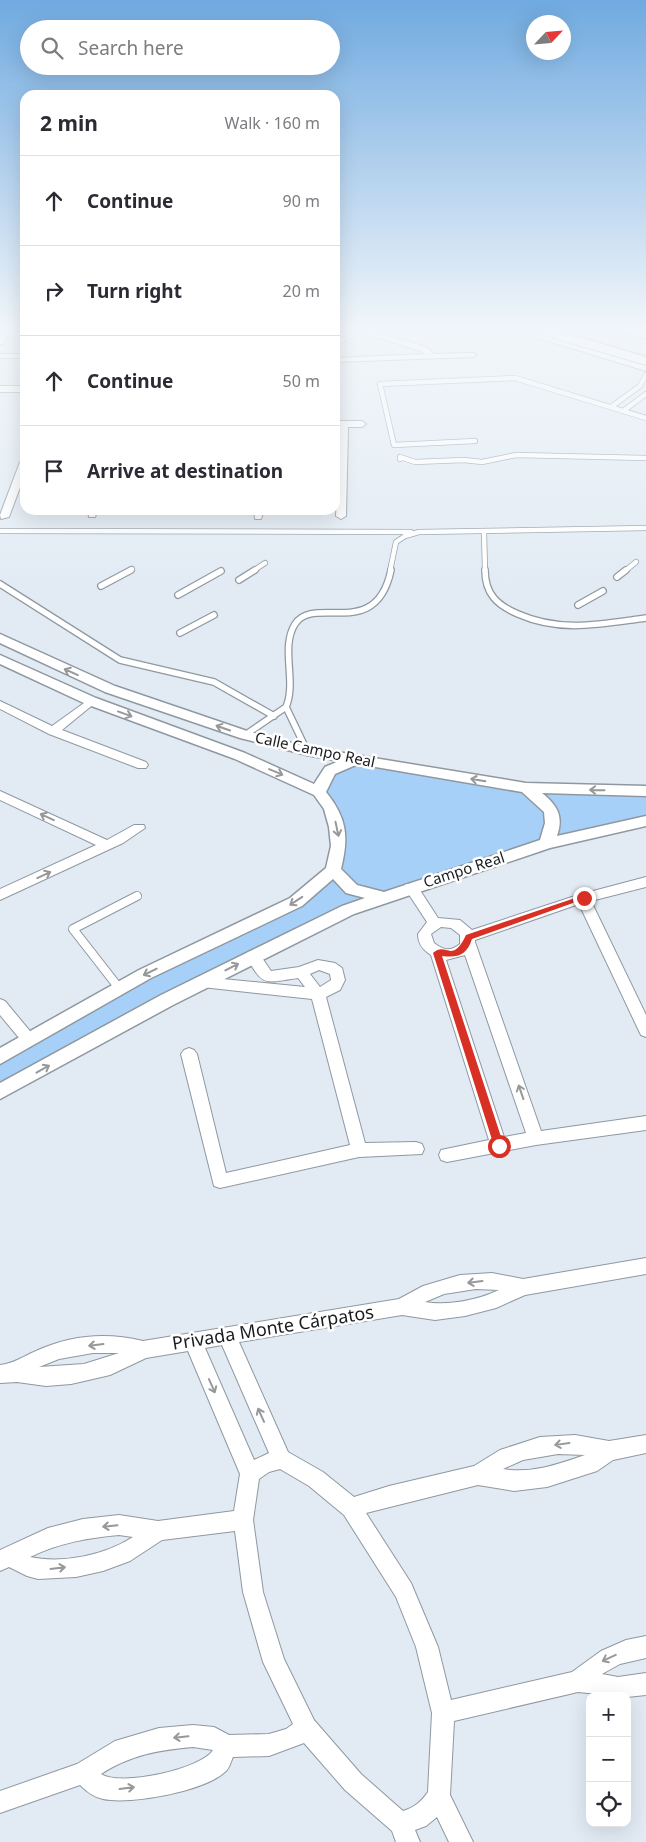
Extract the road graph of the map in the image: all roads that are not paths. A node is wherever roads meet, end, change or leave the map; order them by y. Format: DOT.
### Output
graph roads {
  1 [pos="387,416"];
  2 [pos="340,424"];
  3 [pos="362,424"];
  4 [pos="475,441"];
  5 [pos="646,458"];
  6 [pos="400,459"];
  7 [pos="20,475"];
  8 [pos="341,516"];
  9 [pos="4,517"];
  10 [pos="646,528"];
  11 [pos="484,531"];
  12 [pos="0,532"];
  13 [pos="419,532"];
  14 [pos="636,562"];
  15 [pos="265,563"];
  16 [pos="132,569"];
  17 [pos="221,571"];
  18 [pos="617,577"];
  19 [pos="239,580"];
  20 [pos="0,584"];
  21 [pos="101,586"];
  22 [pos="603,591"];
  23 [pos="178,595"];
  24 [pos="578,605"];
  25 [pos="214,615"];
  26 [pos="646,618"];
  27 [pos="180,633"];
  28 [pos="0,638"];
  29 [pos="0,659"];
  30 [pos="91,701"];
  31 [pos="0,705"];
  32 [pos="286,707"];
  33 [pos="274,716"];
  34 [pos="53,731"];
  35 [pos="245,735"];
  36 [pos="307,751"];
  37 [pos="356,760"];
  38 [pos="142,765"];
  39 [pos="526,788"];
  40 [pos="646,791"];
  41 [pos="319,792"];
  42 [pos="0,795"];
  43 [pos="646,821"];
  44 [pos="139,828"];
  45 [pos="547,843"];
  46 [pos="107,845"];
  47 [pos="333,870"];
  48 [pos="646,882"];
  49 [pos="411,887"];
  50 [pos="0,895"];
  51 [pos="137,896"];
  52 [pos="382,897"];
  53 [pos="584,898"];
  54 [pos="435,924"];
  55 [pos="468,940"];
  56 [pos="437,953"];
  57 [pos="253,956"];
  58 [pos="301,972"];
  59 [pos="202,982"];
  60 [pos="268,983"];
  61 [pos="120,988"];
  62 [pos="318,994"];
  63 [pos="0,1005"];
  64 [pos="646,1030"];
  65 [pos="29,1040"];
  66 [pos="189,1054"];
  67 [pos="0,1057"];
  68 [pos="0,1092"];
  69 [pos="646,1123"];
  70 [pos="536,1138"];
  71 [pos="499,1146"];
  72 [pos="416,1149"];
  73 [pos="359,1150"];
  74 [pos="447,1156"];
  75 [pos="646,1266"];
  76 [pos="522,1287"];
  77 [pos="402,1307"];
  78 [pos="227,1336"];
  79 [pos="193,1342"];
  80 [pos="143,1350"];
  81 [pos="7,1373"];
  82 [pos="646,1444"];
  83 [pos="609,1451"];
  84 [pos="281,1459"];
  85 [pos="250,1474"];
  86 [pos="478,1475"];
  87 [pos="351,1508"];
  88 [pos="243,1520"];
  89 [pos="158,1531"];
  90 [pos="6,1559"];
  91 [pos="646,1646"];
  92 [pos="578,1681"];
  93 [pos="646,1684"];
  94 [pos="443,1713"];
  95 [pos="306,1728"];
  96 [pos="227,1746"];
  97 [pos="83,1773"];
  98 [pos="439,1796"];
  99 [pos="0,1802"];
  100 [pos="404,1832"];
  101 [pos="461,1842"];
  1 -- 4 [label="lane"];
  2 -- 3 [label="street"];
  2 -- 8 [label="street"];
  5 -- 6 [label="lane"];
  7 -- 9 [label="street"];
  10 -- 11 [label="lane"];
  11 -- 13 [label="lane"];
  11 -- 26 [label="lane"];
  12 -- 13 [label="lane"];
  13 -- 32 [label="lane"];
  14 -- 18 [label="lane"];
  15 -- 19 [label="lane"];
  16 -- 21 [label="lane"];
  17 -- 23 [label="lane"];
  20 -- 33 [label="lane"];
  22 -- 24 [label="lane"];
  25 -- 27 [label="lane"];
  35 -- 28 [label="street, Calle Campo Real, one-way"];
  29 -- 30 [label="street, Calle Campo Real"];
  30 -- 34 [label="street"];
  30 -- 41 [label="street, Calle Campo Real, one-way"];
  31 -- 34 [label="street"];
  32 -- 33 [label="lane"];
  32 -- 36 [label="lane"];
  33 -- 35 [label="lane"];
  34 -- 38 [label="street"];
  35 -- 36 [label="street, Calle Campo Real"];
  36 -- 37 [label="street, Calle Campo Real"];
  39 -- 37 [label="street, Calle Campo Real, one-way"];
  37 -- 41 [label="street"];
  40 -- 39 [label="street, Calle Campo Real, one-way"];
  39 -- 45 [label="street"];
  41 -- 47 [label="street, one-way"];
  46 -- 42 [label="street, one-way"];
  43 -- 45 [label="street"];
  44 -- 46 [label="street"];
  45 -- 49 [label="street, Campo Real"];
  50 -- 46 [label="street, one-way"];
  47 -- 52 [label="street"];
  47 -- 61 [label="street, one-way"];
  48 -- 53 [label="street"];
  49 -- 52 [label="street, Campo Real"];
  49 -- 54 [label="street"];
  51 -- 61 [label="lane"];
  52 -- 57 [label="street"];
  53 -- 55 [label="street"];
  53 -- 64 [label="street"];
  54 -- 55 [label="street"];
  54 -- 56 [label="street"];
  55 -- 56 [label="street"];
  70 -- 55 [label="street, one-way"];
  56 -- 71 [label="street"];
  59 -- 57 [label="street, one-way"];
  57 -- 60 [label="street"];
  58 -- 60 [label="street"];
  58 -- 62 [label="street"];
  58 -- 62 [label="street"];
  59 -- 60 [label="street"];
  68 -- 59 [label="street, one-way"];
  60 -- 62 [label="street"];
  61 -- 65 [label="street"];
  62 -- 73 [label="street"];
  63 -- 65 [label="street"];
  65 -- 67 [label="street"];
  66 -- 73 [label="street"];
  69 -- 70 [label="street"];
  70 -- 71 [label="street"];
  71 -- 74 [label="street"];
  72 -- 73 [label="street"];
  75 -- 76 [label="street, Privada Monte Cárpatos"];
  76 -- 77 [label="street, Privada Monte Cárpatos"];
  76 -- 77 [label="street, Privada Monte Cárpatos, one-way"];
  77 -- 78 [label="street, Privada Monte Cárpatos"];
  78 -- 79 [label="street, Privada Monte Cárpatos"];
  84 -- 78 [label="street, one-way"];
  79 -- 80 [label="street, Privada Monte Cárpatos"];
  79 -- 85 [label="street, one-way"];
  80 -- 81 [label="street, Privada Monte Cárpatos"];
  80 -- 81 [label="street, Privada Monte Cárpatos, one-way"];
  82 -- 83 [label="street"];
  83 -- 86 [label="street"];
  83 -- 86 [label="street, one-way"];
  84 -- 85 [label="street"];
  84 -- 87 [label="street"];
  85 -- 88 [label="street"];
  86 -- 87 [label="street"];
  87 -- 94 [label="street"];
  88 -- 89 [label="street"];
  88 -- 95 [label="street"];
  89 -- 90 [label="street, one-way"];
  90 -- 89 [label="street, one-way"];
  91 -- 92 [label="street, one-way"];
  92 -- 93 [label="street"];
  92 -- 94 [label="street"];
  94 -- 98 [label="street"];
  95 -- 96 [label="street"];
  95 -- 100 [label="street"];
  96 -- 97 [label="street, one-way"];
  97 -- 96 [label="street, one-way"];
  97 -- 99 [label="street"];
  98 -- 100 [label="street"];
  98 -- 101 [label="street"];
}
